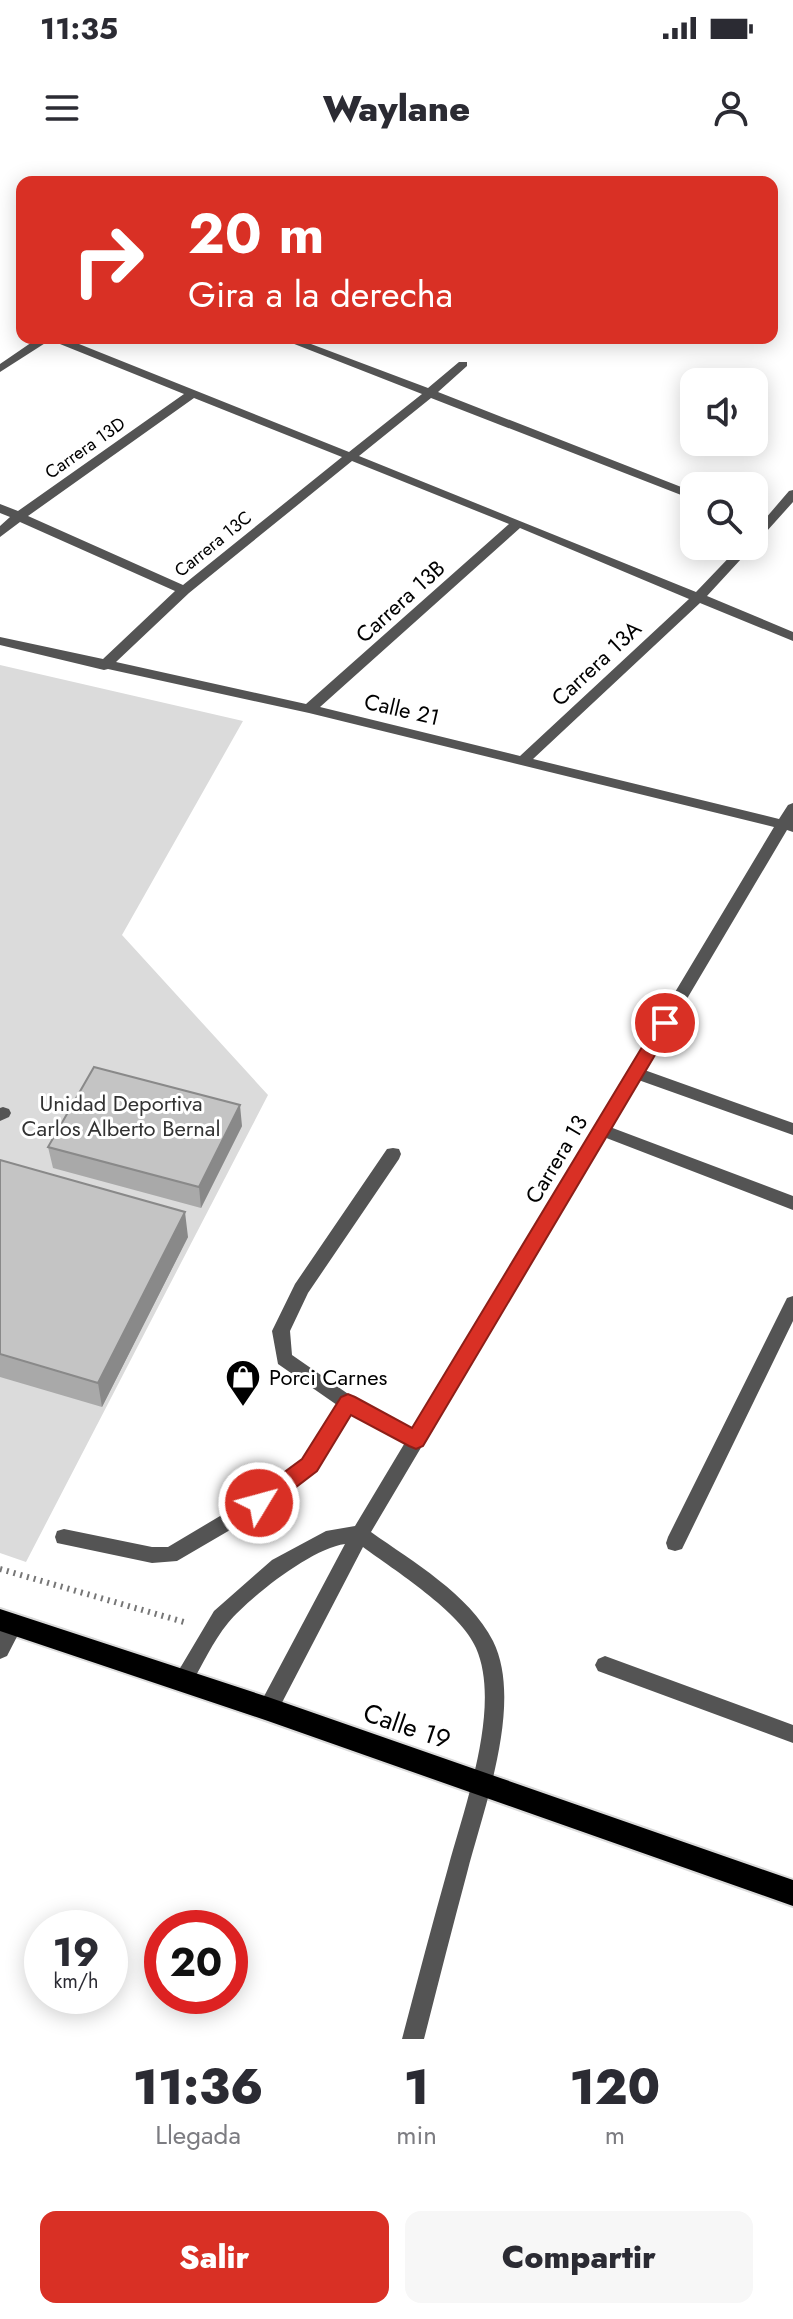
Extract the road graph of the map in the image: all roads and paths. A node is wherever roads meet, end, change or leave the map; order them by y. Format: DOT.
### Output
graph roads {
  1 [pos="37,344"];
  2 [pos="69,344"];
  3 [pos="301,344"];
  4 [pos="463,364"];
  5 [pos="0,369"];
  6 [pos="430,393"];
  7 [pos="192,394"];
  8 [pos="351,458"];
  9 [pos="680,491"];
  10 [pos="793,494"];
  11 [pos="0,508"];
  12 [pos="768,515"];
  13 [pos="19,516"];
  14 [pos="518,523"];
  15 [pos="0,533"];
  16 [pos="734,560"];
  17 [pos="184,590"];
  18 [pos="698,598"];
  19 [pos="793,637"];
  20 [pos="0,641"];
  21 [pos="104,666"];
  22 [pos="309,709"];
  23 [pos="524,760"];
  24 [pos="793,808"];
  25 [pos="789,826"];
  26 [pos="636,1073"];
  27 [pos="793,1129"];
  28 [pos="602,1130"];
  29 [pos="393,1154"];
  30 [pos="793,1203"];
  31 [pos="793,1303"];
  32 [pos="348,1403"];
  33 [pos="416,1440"];
  34 [pos="360,1534"];
  35 [pos="64,1537"];
  36 [pos="675,1543"];
  37 [pos="0,1569"];
  38 [pos="7,1622"];
  39 [pos="212,1631"];
  40 [pos="0,1650"];
  41 [pos="605,1665"];
  42 [pos="183,1680"];
  43 [pos="268,1709"];
  44 [pos="793,1734"];
  45 [pos="480,1784"];
  46 [pos="793,1893"];
  47 [pos="413,2039"];
  1 -- 5 [label="street"];
  2 -- 7 [label="street"];
  3 -- 6 [label="street"];
  4 -- 6 [label="street, Carrera 13C"];
  6 -- 8 [label="street, Carrera 13C"];
  6 -- 9 [label="street"];
  7 -- 8 [label="street"];
  7 -- 13 [label="street, Carrera 13D"];
  8 -- 14 [label="street"];
  8 -- 17 [label="street, Carrera 13C"];
  10 -- 12 [label="street"];
  11 -- 13 [label="street"];
  13 -- 15 [label="street, Carrera 13D"];
  13 -- 17 [label="street"];
  14 -- 18 [label="street"];
  14 -- 22 [label="street, Carrera 13B"];
  16 -- 18 [label="street, Carrera 13A"];
  17 -- 21 [label="street, Carrera 13C"];
  18 -- 19 [label="street"];
  18 -- 23 [label="street, Carrera 13A"];
  20 -- 21 [label="street, Calle 21"];
  21 -- 22 [label="street, Calle 21"];
  22 -- 23 [label="street, Calle 21"];
  23 -- 25 [label="street, Calle 21"];
  24 -- 25 [label="street, Carrera 13"];
  25 -- 26 [label="street, Carrera 13"];
  26 -- 27 [label="street"];
  26 -- 28 [label="street, Carrera 13"];
  28 -- 30 [label="street"];
  28 -- 33 [label="street, Carrera 13"];
  29 -- 32 [label="street"];
  31 -- 36 [label="street"];
  32 -- 33 [label="street"];
  32 -- 35 [label="street"];
  33 -- 34 [label="street, Carrera 13"];
  34 -- 39 [label="street"];
  34 -- 43 [label="street, Carrera 13"];
  34 -- 45 [label="street"];
  37 -- 39 [label="path"];
  38 -- 40 [label="street"];
  38 -- 42 [label="main road, Calle 19"];
  39 -- 42 [label="street"];
  41 -- 44 [label="street"];
  42 -- 43 [label="main road, Calle 19"];
  43 -- 45 [label="main road, Calle 19"];
  45 -- 46 [label="main road, Calle 19"];
  45 -- 47 [label="street"];
}
